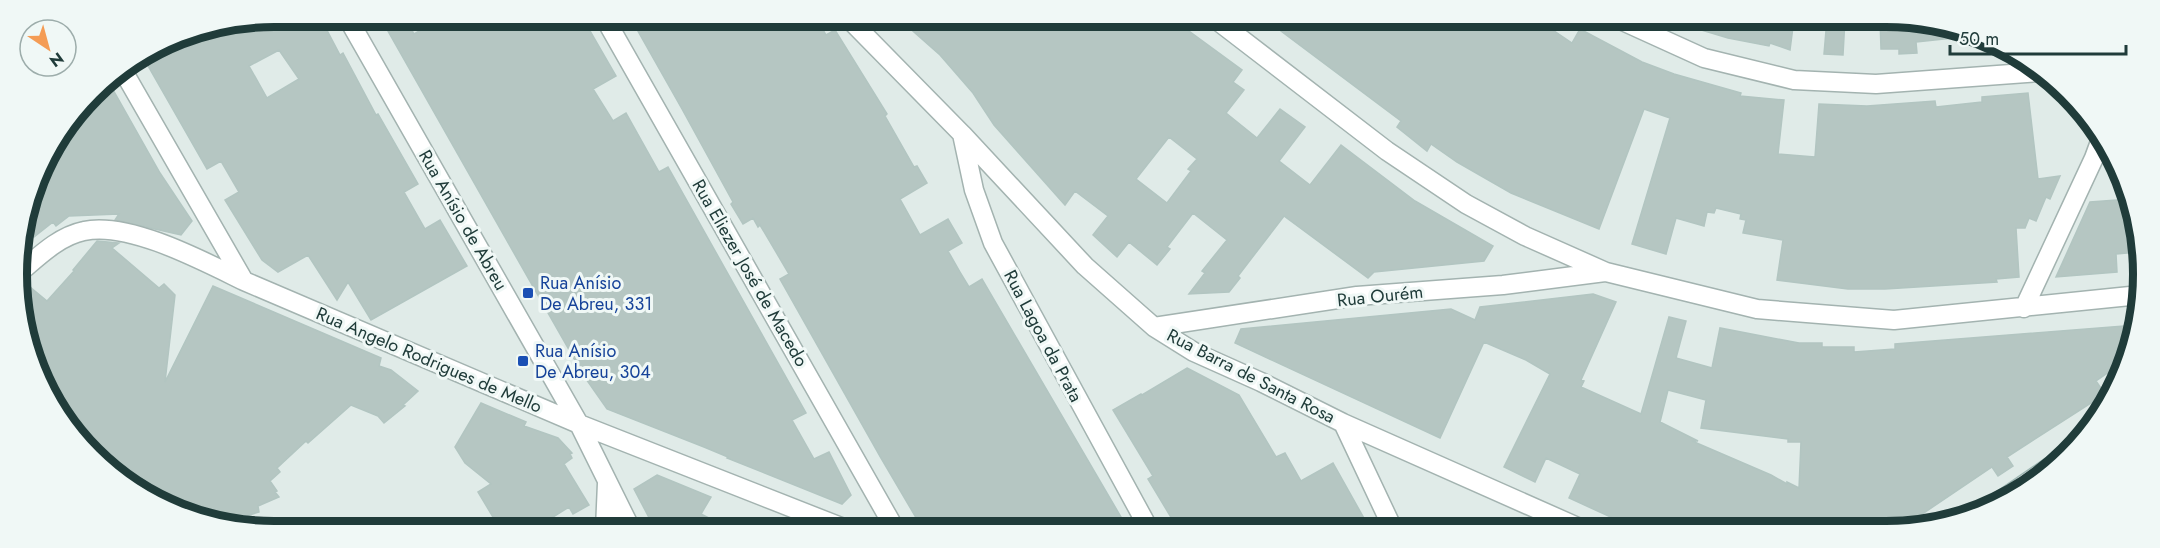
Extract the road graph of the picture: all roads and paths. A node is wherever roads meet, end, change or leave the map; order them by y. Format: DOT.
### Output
graph roads {
  1 [pos="353,27"];
  2 [pos="610,27"];
  3 [pos="857,27"];
  4 [pos="1226,27"];
  5 [pos="1636,27"];
  6 [pos="2028,73"];
  7 [pos="126,76"];
  8 [pos="962,134"];
  9 [pos="2098,148"];
  10 [pos="28,266"];
  11 [pos="1606,272"];
  12 [pos="244,280"];
  13 [pos="2132,296"];
  14 [pos="2024,308"];
  15 [pos="1154,327"];
  16 [pos="1343,423"];
  17 [pos="579,424"];
  18 [pos="607,482"];
  19 [pos="605,521"];
  20 [pos="627,521"];
  21 [pos="826,521"];
  22 [pos="890,521"];
  23 [pos="1145,521"];
  24 [pos="1389,521"];
  25 [pos="1564,521"];
  1 -- 17 [label="street, Rua Anísio de Abreu"];
  2 -- 22 [label="street, Rua Eliezer José de Macedo"];
  3 -- 8 [label="street, Rua Barra de Santa Rosa"];
  4 -- 11 [label="street"];
  5 -- 6 [label="street"];
  7 -- 12 [label="street"];
  8 -- 15 [label="street, Rua Barra de Santa Rosa"];
  8 -- 23 [label="street, Rua Lagoa da Prata"];
  9 -- 14 [label="street"];
  10 -- 12 [label="street, Rua Angelo Rodrigues de Mello"];
  11 -- 14 [label="street"];
  11 -- 15 [label="street, Rua Ourém"];
  12 -- 17 [label="street, Rua Angelo Rodrigues de Mello"];
  13 -- 14 [label="street"];
  15 -- 16 [label="street, Rua Barra de Santa Rosa"];
  16 -- 24 [label="street"];
  16 -- 25 [label="street, Rua Barra de Santa Rosa"];
  17 -- 18 [label="street, Rua Anísio de Abreu"];
  17 -- 21 [label="street, Rua Angelo Rodrigues de Mello"];
  18 -- 19 [label="street"];
  18 -- 20 [label="street, Rua Anísio de Abreu"];
}
